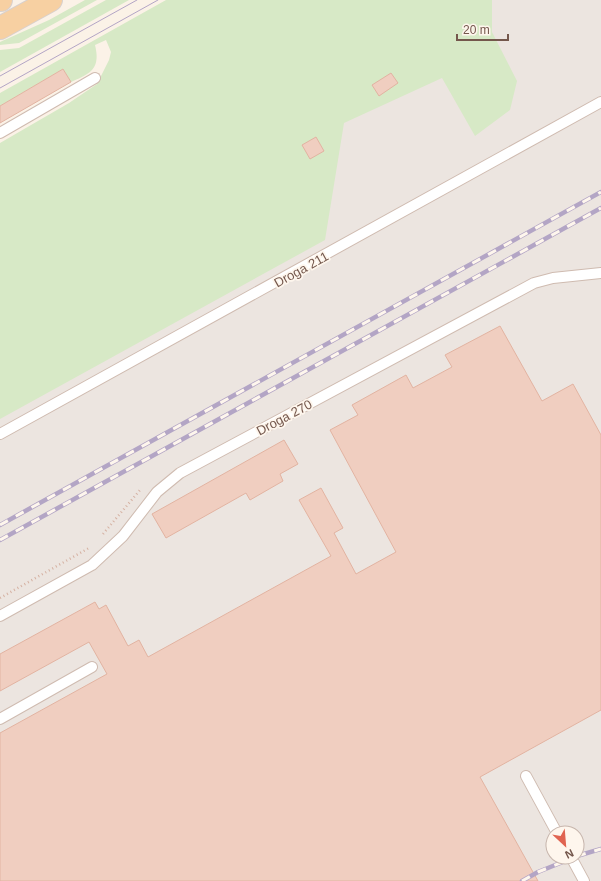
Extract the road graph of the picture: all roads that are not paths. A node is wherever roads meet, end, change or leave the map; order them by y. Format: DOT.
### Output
graph roads {
  1 [pos="51,0"];
  2 [pos="0,28"];
  3 [pos="95,78"];
  4 [pos="601,102"];
  5 [pos="0,134"];
  6 [pos="601,273"];
  7 [pos="0,434"];
  8 [pos="0,616"];
  9 [pos="92,667"];
  10 [pos="0,719"];
  11 [pos="526,776"];
  12 [pos="553,825"];
  13 [pos="575,865"];
  14 [pos="584,881"];
  1 -- 2 [label="main road"];
  3 -- 5 [label="lane"];
  4 -- 7 [label="lane, Droga 211"];
  6 -- 8 [label="lane, Droga 270"];
  9 -- 10 [label="lane"];
  11 -- 12 [label="lane"];
  13 -- 14 [label="lane"];
}
